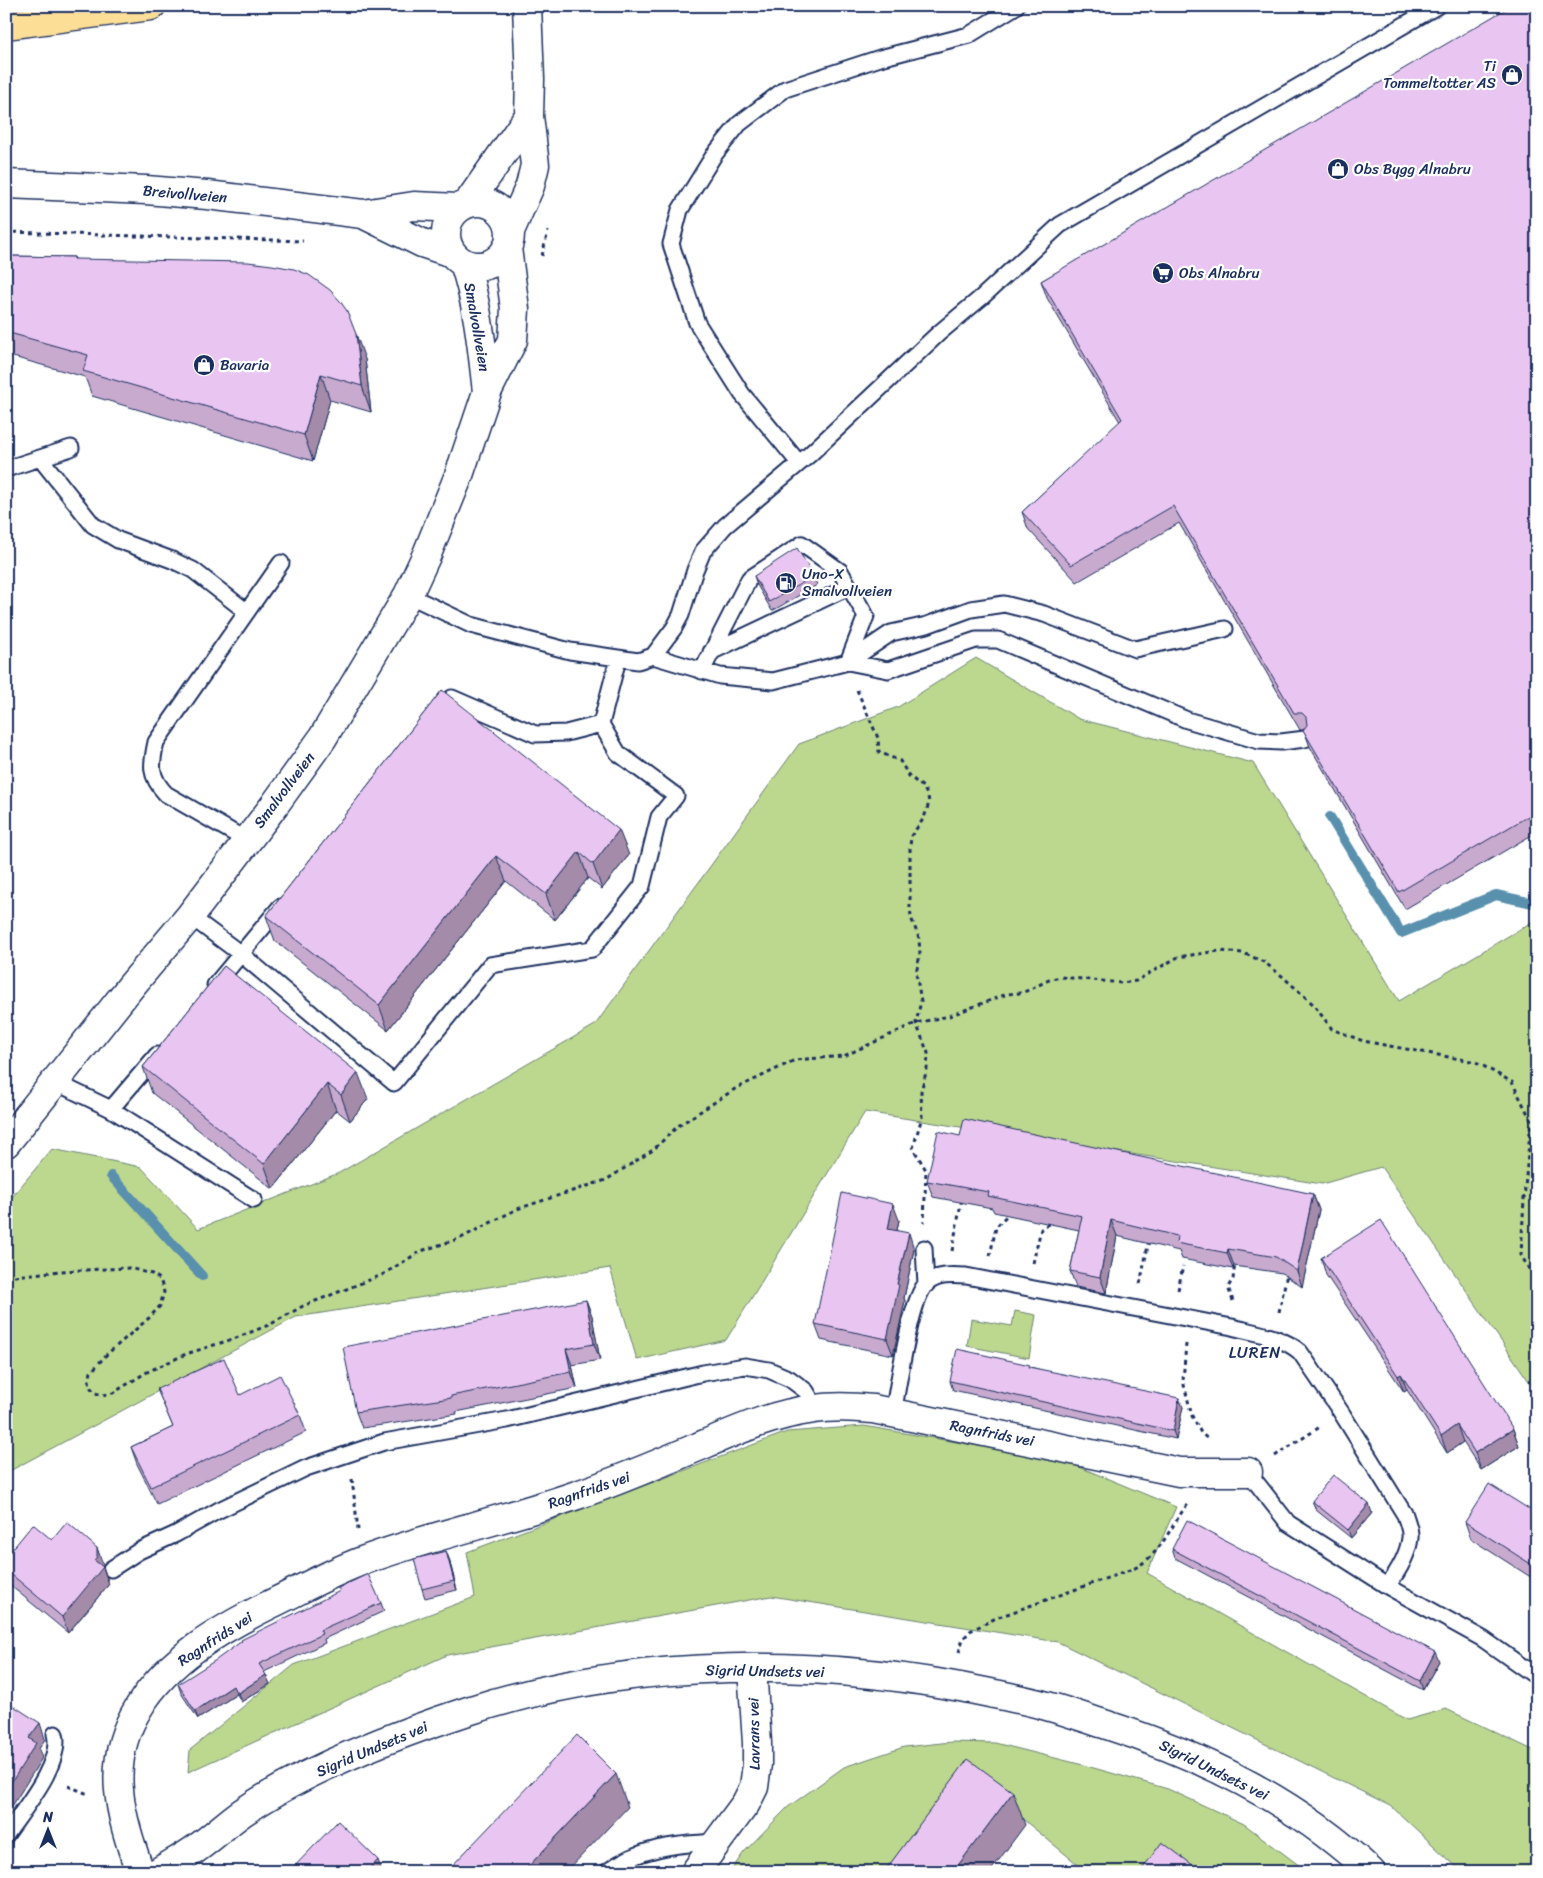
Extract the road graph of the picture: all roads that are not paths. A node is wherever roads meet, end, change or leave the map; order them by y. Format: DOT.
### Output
graph roads {
  1 [pos="151,6"];
  2 [pos="527,6"];
  3 [pos="1016,6"];
  4 [pos="1437,6"];
  5 [pos="6,25"];
  6 [pos="529,116"];
  7 [pos="6,184"];
  8 [pos="463,206"];
  9 [pos="363,214"];
  10 [pos="508,239"];
  11 [pos="458,258"];
  12 [pos="487,392"];
  13 [pos="71,448"];
  14 [pos="40,458"];
  15 [pos="804,459"];
  16 [pos="6,470"];
  17 [pos="281,563"];
  18 [pos="849,587"];
  19 [pos="408,595"];
  20 [pos="247,612"];
  21 [pos="1225,629"];
  22 [pos="711,652"];
  23 [pos="653,656"];
  24 [pos="618,659"];
  25 [pos="848,662"];
  26 [pos="702,671"];
  27 [pos="601,724"];
  28 [pos="428,728"];
  29 [pos="1305,739"];
  30 [pos="246,840"];
  31 [pos="291,894"];
  32 [pos="190,916"];
  33 [pos="241,954"];
  34 [pos="204,998"];
  35 [pos="167,1043"];
  36 [pos="55,1082"];
  37 [pos="111,1109"];
  38 [pos="6,1143"];
  39 [pos="254,1200"];
  40 [pos="924,1248"];
  41 [pos="926,1285"];
  42 [pos="816,1408"];
  43 [pos="893,1414"];
  44 [pos="1248,1472"];
  45 [pos="111,1569"];
  46 [pos="1387,1586"];
  47 [pos="752,1668"];
  48 [pos="1537,1676"];
  49 [pos="54,1734"];
  50 [pos="6,1835"];
  51 [pos="717,1842"];
  52 [pos="140,1872"];
  53 [pos="158,1872"];
  54 [pos="607,1872"];
  55 [pos="695,1872"];
  56 [pos="1371,1872"];
  1 -- 5 [label="highway"];
  2 -- 6 [label="street, Smalvollveien"];
  3 -- 15 [label="lane"];
  4 -- 15 [label="lane"];
  6 -- 8 [label="street, Smalvollveien"];
  6 -- 10 [label="street, Smalvollveien"];
  7 -- 9 [label="street, Breivollveien"];
  8 -- 9 [label="street, Breivollveien"];
  8 -- 10 [label="street, Smalvollveien"];
  8 -- 11 [label="street, Smalvollveien"];
  9 -- 11 [label="street, Breivollveien"];
  10 -- 11 [label="street, Smalvollveien"];
  10 -- 12 [label="street, Smalvollveien"];
  11 -- 12 [label="street, Smalvollveien"];
  12 -- 19 [label="street, Smalvollveien"];
  13 -- 14 [label="lane"];
  14 -- 16 [label="lane"];
  14 -- 20 [label="lane"];
  15 -- 23 [label="lane"];
  17 -- 20 [label="lane"];
  18 -- 22 [label="lane"];
  18 -- 22 [label="lane"];
  18 -- 25 [label="lane"];
  19 -- 24 [label="lane"];
  19 -- 30 [label="street, Smalvollveien"];
  20 -- 30 [label="lane"];
  21 -- 25 [label="lane"];
  22 -- 26 [label="lane"];
  23 -- 24 [label="lane"];
  23 -- 26 [label="lane"];
  24 -- 27 [label="lane"];
  25 -- 26 [label="lane"];
  25 -- 29 [label="lane"];
  27 -- 28 [label="lane"];
  27 -- 33 [label="lane"];
  30 -- 32 [label="street, Smalvollveien"];
  31 -- 33 [label="lane"];
  32 -- 33 [label="lane"];
  32 -- 36 [label="street, Smalvollveien"];
  33 -- 34 [label="lane"];
  35 -- 37 [label="lane"];
  36 -- 37 [label="lane"];
  36 -- 38 [label="street, Smalvollveien"];
  37 -- 39 [label="lane"];
  40 -- 41 [label="lane"];
  41 -- 43 [label="lane"];
  41 -- 46 [label="lane"];
  42 -- 43 [label="street, Ragnfrids vei"];
  42 -- 45 [label="lane"];
  42 -- 52 [label="street, Ragnfrids vei"];
  43 -- 44 [label="street, Ragnfrids vei"];
  44 -- 46 [label="lane"];
  46 -- 48 [label="lane"];
  47 -- 51 [label="street, Lavrans vei"];
  47 -- 53 [label="street, Sigrid Undsets vei"];
  47 -- 56 [label="street, Sigrid Undsets vei"];
  49 -- 50 [label="lane"];
  51 -- 54 [label="lane"];
  51 -- 55 [label="street, Lavrans vei"];
}
